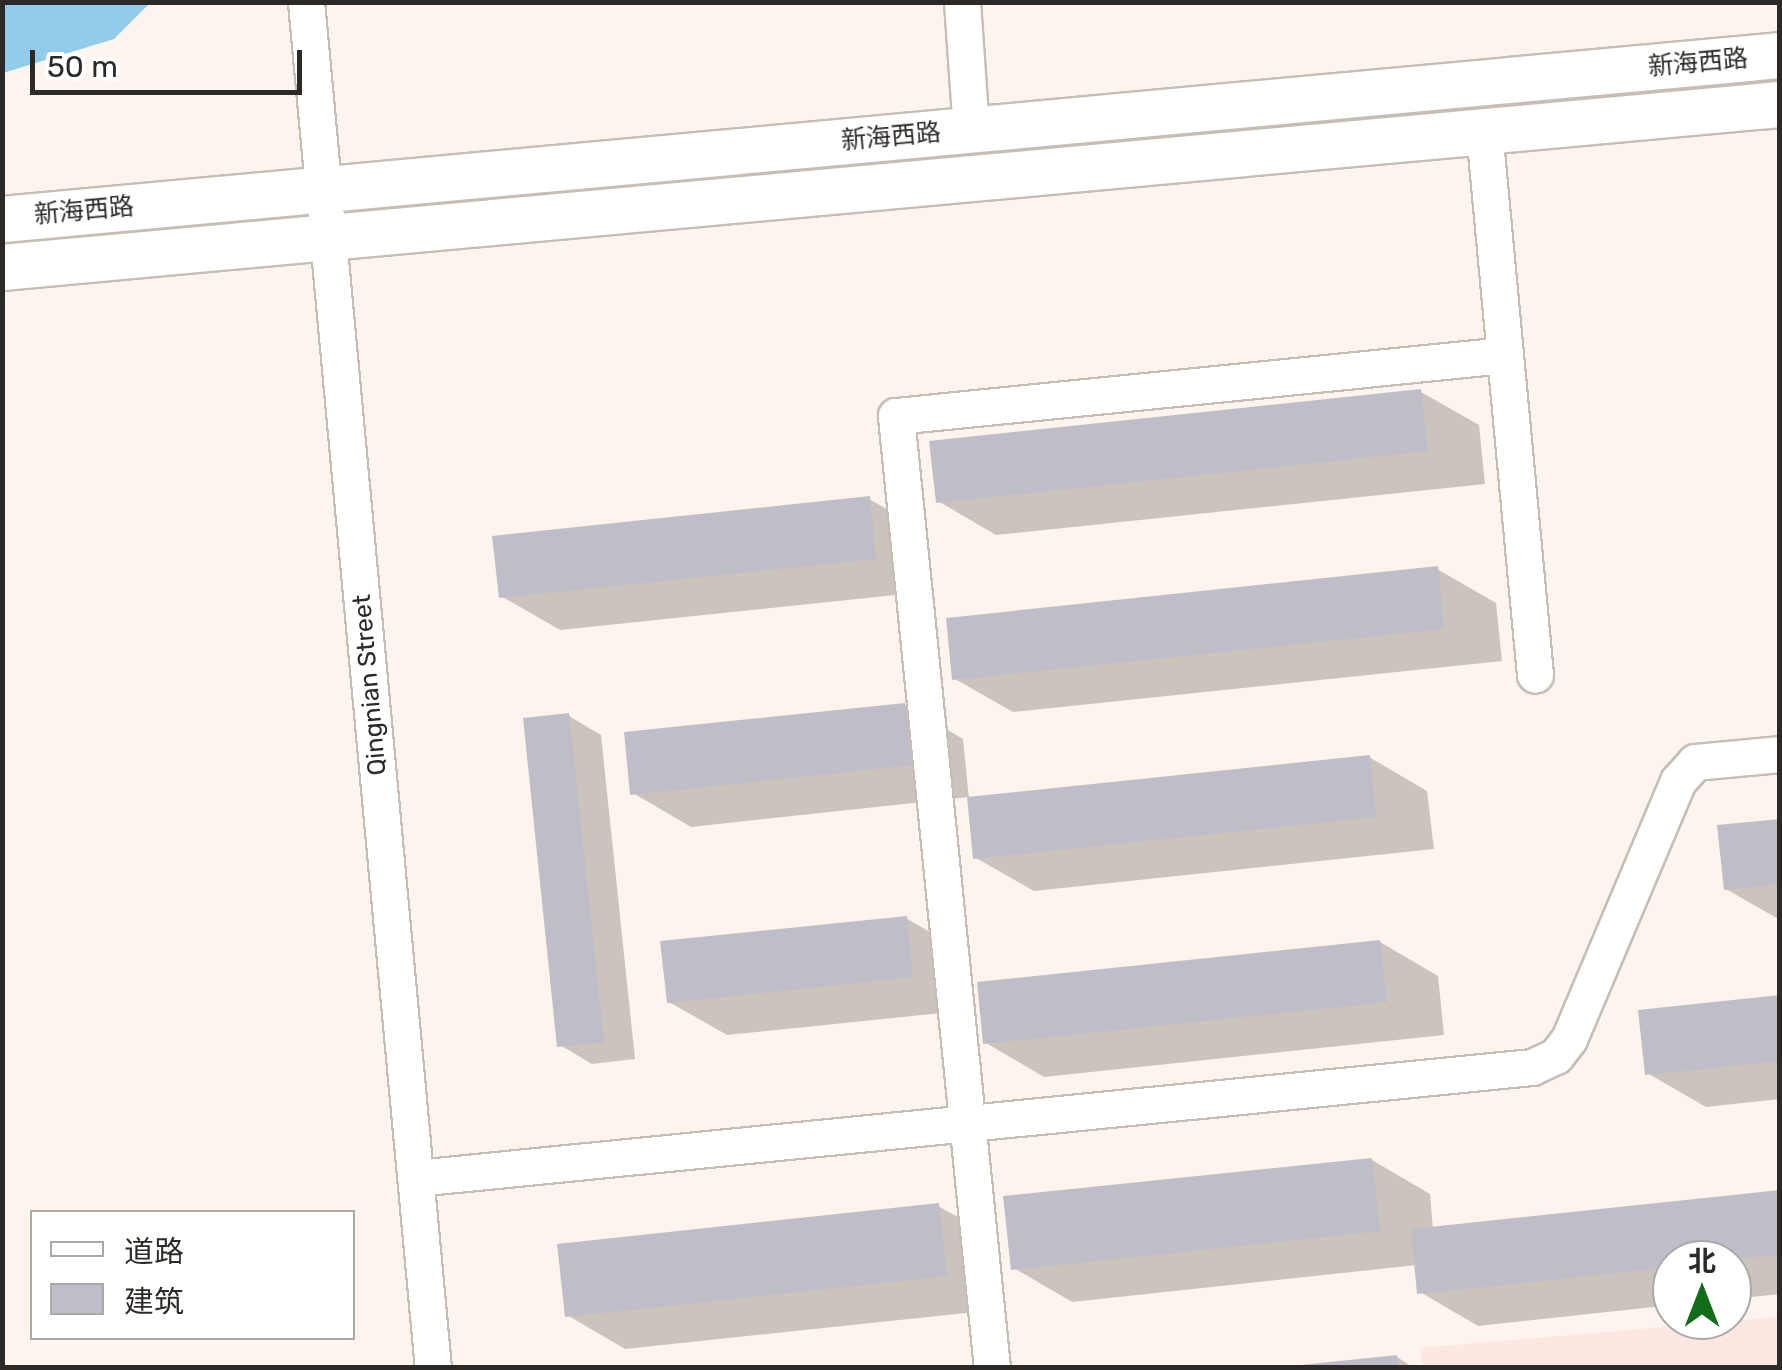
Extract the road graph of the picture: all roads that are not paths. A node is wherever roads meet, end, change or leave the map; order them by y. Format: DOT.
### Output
graph roads {
  1 [pos="306,2"];
  2 [pos="962,2"];
  3 [pos="1780,55"];
  4 [pos="1780,104"];
  5 [pos="971,130"];
  6 [pos="1484,131"];
  7 [pos="324,190"];
  8 [pos="2,219"];
  9 [pos="328,237"];
  10 [pos="2,267"];
  11 [pos="1506,355"];
  12 [pos="1535,675"];
  13 [pos="1780,754"];
  14 [pos="968,1123"];
  15 [pos="416,1178"];
  16 [pos="433,1368"];
  17 [pos="992,1368"];
  1 -- 7 [label="street, Qingnian Street"];
  2 -- 5 [label="street"];
  3 -- 5 [label="main road, 新海西路"];
  4 -- 6 [label="main road, 新海西路"];
  5 -- 7 [label="main road, 新海西路"];
  6 -- 9 [label="main road, 新海西路"];
  6 -- 11 [label="street"];
  7 -- 8 [label="main road, 新海西路"];
  7 -- 9 [label="street, Qingnian Street"];
  9 -- 10 [label="main road, 新海西路"];
  9 -- 15 [label="street, Qingnian Street"];
  11 -- 12 [label="street"];
  11 -- 14 [label="street"];
  13 -- 14 [label="street"];
  14 -- 15 [label="street"];
  14 -- 17 [label="street"];
  15 -- 16 [label="street, Qingnian Street"];
}
